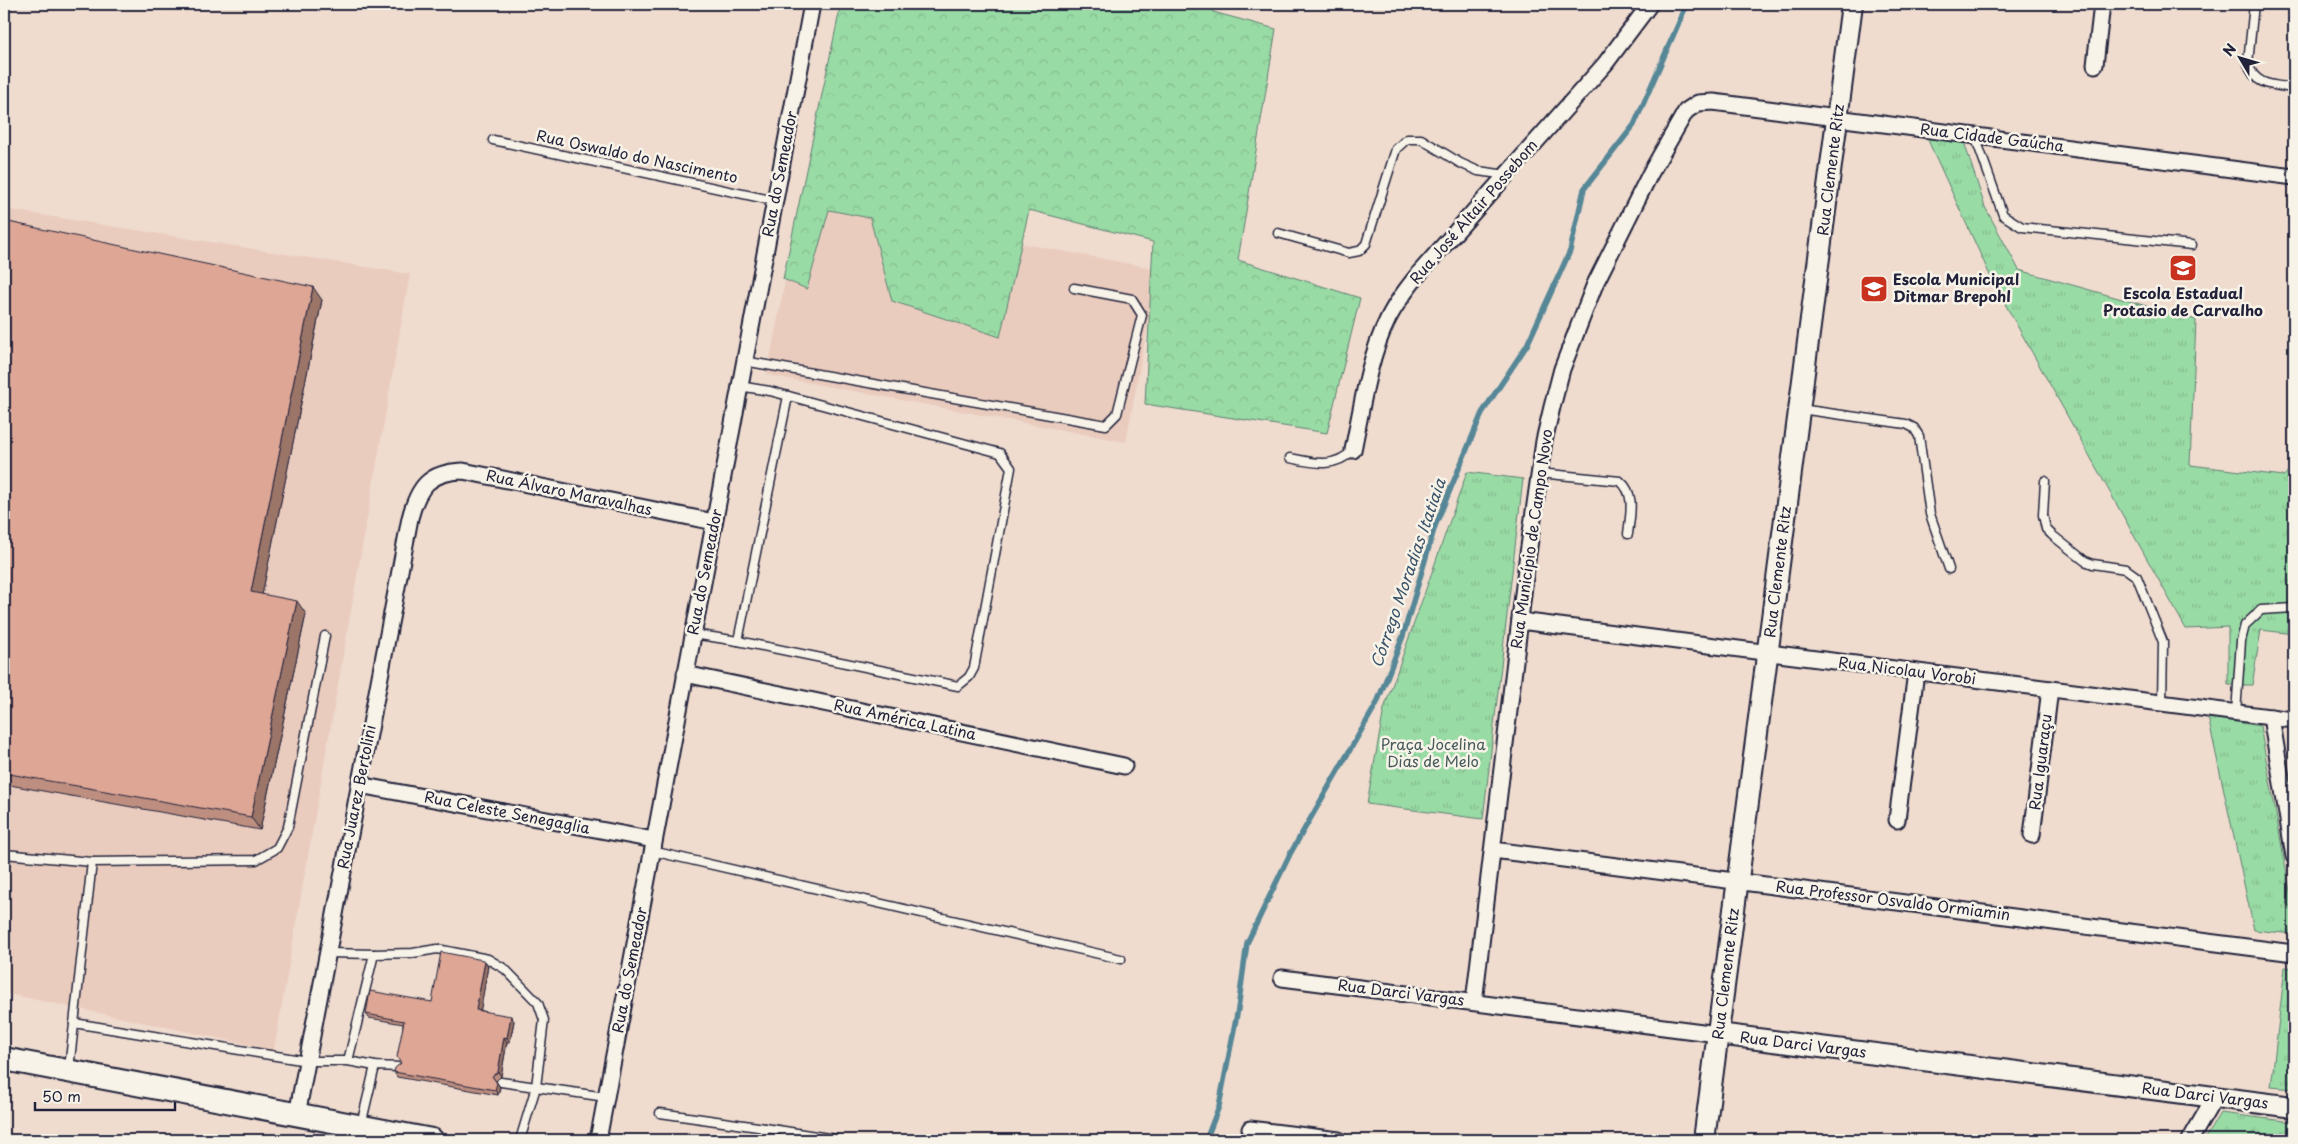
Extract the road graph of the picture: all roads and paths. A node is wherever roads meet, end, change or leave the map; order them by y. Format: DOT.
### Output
graph roads {
  1 [pos="812,4"];
  2 [pos="1650,4"];
  3 [pos="1852,4"];
  4 [pos="2102,4"];
  5 [pos="2254,4"];
  6 [pos="2095,65"];
  7 [pos="2294,88"];
  8 [pos="1691,106"];
  9 [pos="1837,118"];
  10 [pos="1975,136"];
  11 [pos="493,140"];
  12 [pos="1507,175"];
  13 [pos="2294,177"];
  14 [pos="774,201"];
  15 [pos="1278,233"];
  16 [pos="2192,245"];
  17 [pos="1074,288"];
  18 [pos="744,361"];
  19 [pos="740,386"];
  20 [pos="788,396"];
  21 [pos="1800,408"];
  22 [pos="1353,450"];
  23 [pos="1290,458"];
  24 [pos="1539,473"];
  25 [pos="2045,481"];
  26 [pos="426,483"];
  27 [pos="714,522"];
  28 [pos="1628,534"];
  29 [pos="1949,568"];
  30 [pos="2294,608"];
  31 [pos="1520,621"];
  32 [pos="693,634"];
  33 [pos="325,636"];
  34 [pos="738,641"];
  35 [pos="1768,653"];
  36 [pos="1916,672"];
  37 [pos="686,674"];
  38 [pos="2050,689"];
  39 [pos="2162,704"];
  40 [pos="2236,713"];
  41 [pos="2271,717"];
  42 [pos="2294,720"];
  43 [pos="1124,766"];
  44 [pos="359,785"];
  45 [pos="1897,820"];
  46 [pos="2032,835"];
  47 [pos="653,846"];
  48 [pos="1492,850"];
  49 [pos="4,854"];
  50 [pos="2294,856"];
  51 [pos="92,862"];
  52 [pos="1738,882"];
  53 [pos="328,953"];
  54 [pos="2294,953"];
  55 [pos="374,954"];
  56 [pos="1121,959"];
  57 [pos="1282,978"];
  58 [pos="1474,1002"];
  59 [pos="74,1023"];
  60 [pos="1718,1034"];
  61 [pos="4,1059"];
  62 [pos="348,1061"];
  63 [pos="307,1062"];
  64 [pos="375,1066"];
  65 [pos="399,1067"];
  66 [pos="69,1071"];
  67 [pos="501,1082"];
  68 [pos="536,1087"];
  69 [pos="606,1096"];
  70 [pos="2215,1097"];
  71 [pos="2294,1107"];
  72 [pos="660,1113"];
  73 [pos="297,1115"];
  74 [pos="361,1127"];
  75 [pos="765,1128"];
  76 [pos="1250,1129"];
  77 [pos="835,1139"];
  78 [pos="432,1140"];
  79 [pos="520,1140"];
  80 [pos="598,1140"];
  81 [pos="762,1140"];
  82 [pos="1339,1140"];
  83 [pos="1704,1140"];
  84 [pos="2190,1140"];
  1 -- 14 [label="street, Rua do Semeador"];
  2 -- 12 [label="street, Rua José Altair Possebom"];
  3 -- 9 [label="street, Rua Clemente Ritz"];
  4 -- 6 [label="street"];
  5 -- 7 [label="lane"];
  8 -- 9 [label="street, Rua Cidade Gaúcha"];
  8 -- 24 [label="street, Rua Município de Campo Novo"];
  9 -- 10 [label="street, Rua Cidade Gaúcha"];
  9 -- 21 [label="street, Rua Clemente Ritz"];
  10 -- 13 [label="street, Rua Cidade Gaúcha"];
  10 -- 16 [label="lane"];
  11 -- 14 [label="lane, Rua Oswaldo do Nascimento"];
  12 -- 15 [label="lane"];
  12 -- 22 [label="street, Rua José Altair Possebom"];
  14 -- 18 [label="street, Rua do Semeador"];
  17 -- 18 [label="lane"];
  18 -- 19 [label="street, Rua do Semeador"];
  19 -- 20 [label="lane"];
  19 -- 27 [label="street, Rua do Semeador"];
  20 -- 34 [label="lane"];
  20 -- 34 [label="lane"];
  21 -- 29 [label="lane"];
  21 -- 35 [label="street, Rua Clemente Ritz"];
  22 -- 23 [label="lane"];
  24 -- 28 [label="lane"];
  24 -- 31 [label="street, Rua Município de Campo Novo"];
  25 -- 39 [label="lane"];
  26 -- 27 [label="street, Rua Álvaro Maravalhas"];
  26 -- 44 [label="street, Rua Juarez Bertolini"];
  27 -- 32 [label="street, Rua do Semeador"];
  30 -- 40 [label="lane"];
  31 -- 35 [label="street, Rua Nicolau Vorobi"];
  31 -- 48 [label="street, Rua Município de Campo Novo"];
  32 -- 34 [label="lane"];
  32 -- 37 [label="street, Rua do Semeador"];
  33 -- 51 [label="lane"];
  35 -- 36 [label="street, Rua Nicolau Vorobi"];
  35 -- 52 [label="street, Rua Clemente Ritz"];
  36 -- 38 [label="street, Rua Nicolau Vorobi"];
  36 -- 45 [label="street"];
  37 -- 43 [label="street, Rua América Latina"];
  37 -- 47 [label="street, Rua do Semeador"];
  38 -- 39 [label="street, Rua Nicolau Vorobi"];
  38 -- 46 [label="street, Rua Iguaraçu"];
  39 -- 40 [label="street, Rua Nicolau Vorobi"];
  40 -- 41 [label="street, Rua Nicolau Vorobi"];
  41 -- 42 [label="street, Rua Nicolau Vorobi"];
  41 -- 50 [label="street"];
  44 -- 47 [label="street, Rua Celeste Senegaglia"];
  44 -- 53 [label="street, Rua Juarez Bertolini"];
  47 -- 56 [label="lane"];
  47 -- 69 [label="street, Rua do Semeador"];
  48 -- 52 [label="street, Rua Professor Osvaldo Ormiamin"];
  48 -- 58 [label="street, Rua Município de Campo Novo"];
  49 -- 51 [label="lane"];
  51 -- 59 [label="lane"];
  52 -- 54 [label="street, Rua Professor Osvaldo Ormiamin"];
  52 -- 60 [label="street, Rua Clemente Ritz"];
  53 -- 55 [label="lane"];
  53 -- 63 [label="street, Rua Juarez Bertolini"];
  55 -- 62 [label="lane"];
  55 -- 68 [label="lane"];
  57 -- 58 [label="street, Rua Darci Vargas"];
  58 -- 60 [label="street, Rua Darci Vargas"];
  59 -- 63 [label="lane"];
  59 -- 66 [label="lane"];
  60 -- 70 [label="street, Rua Darci Vargas"];
  60 -- 83 [label="street, Rua Clemente Ritz"];
  61 -- 66 [label="main road"];
  62 -- 63 [label="lane"];
  62 -- 64 [label="lane"];
  63 -- 73 [label="street, Rua Juarez Bertolini"];
  64 -- 65 [label="lane"];
  64 -- 74 [label="lane"];
  66 -- 73 [label="main road"];
  67 -- 68 [label="lane"];
  68 -- 69 [label="lane"];
  68 -- 79 [label="lane"];
  69 -- 80 [label="street, Rua do Semeador"];
  70 -- 71 [label="street, Rua Darci Vargas"];
  70 -- 84 [label="street"];
  72 -- 75 [label="lane"];
  73 -- 74 [label="main road"];
  74 -- 78 [label="main road"];
  75 -- 77 [label="lane"];
  75 -- 81 [label="lane"];
  76 -- 82 [label="street"];
}
